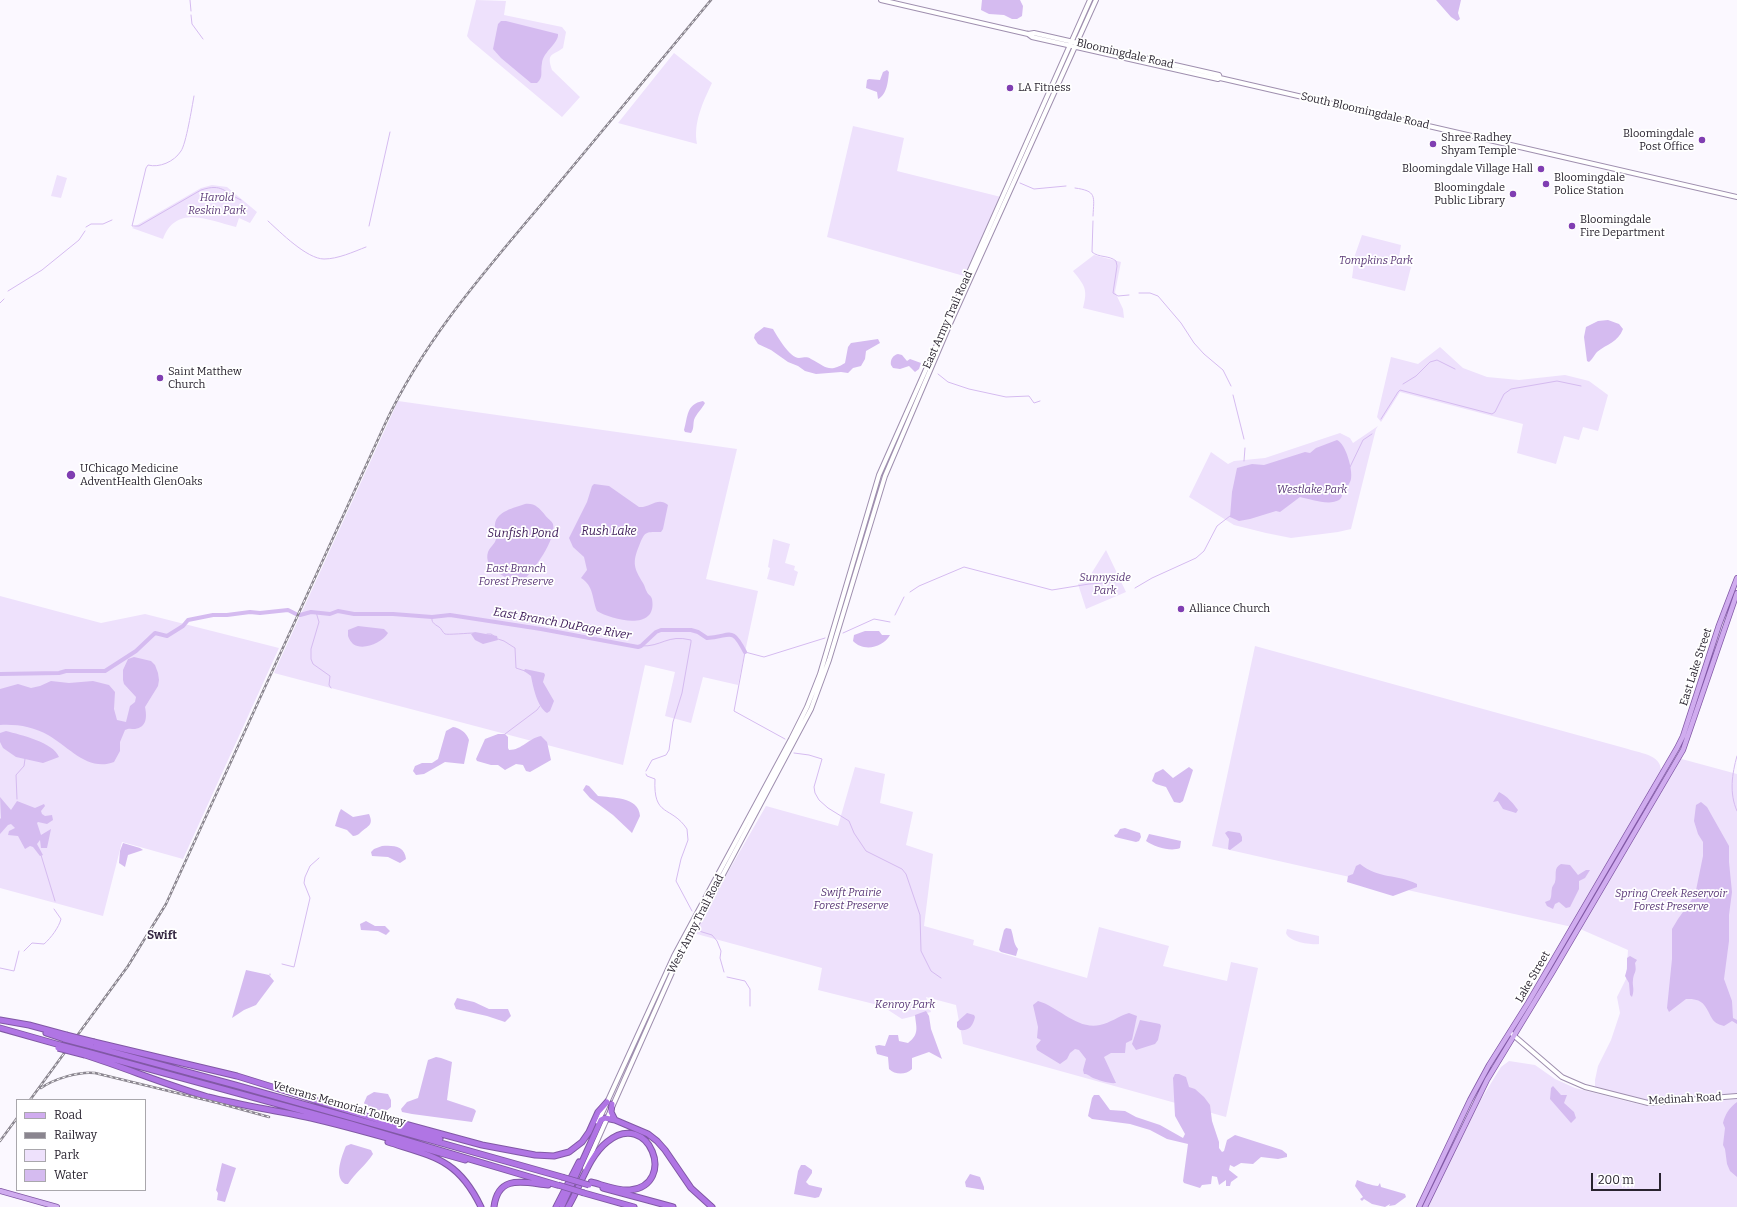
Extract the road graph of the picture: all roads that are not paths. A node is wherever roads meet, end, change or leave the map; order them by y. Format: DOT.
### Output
graph roads {
  1 [pos="881,0"];
  2 [pos="1090,0"];
  3 [pos="1096,0"];
  4 [pos="1071,43"];
  5 [pos="1076,45"];
  6 [pos="1180,70"];
  7 [pos="1220,78"];
  8 [pos="1737,197"];
  9 [pos="849,577"];
  10 [pos="1737,578"];
  11 [pos="852,582"];
  12 [pos="1737,592"];
  13 [pos="834,646"];
  14 [pos="828,648"];
  15 [pos="791,740"];
  16 [pos="792,746"];
  17 [pos="1673,762"];
  18 [pos="1595,886"];
  19 [pos="1601,889"];
  20 [pos="0,1020"];
  21 [pos="0,1028"];
  22 [pos="1509,1032"];
  23 [pos="1514,1036"];
  24 [pos="93,1044"];
  25 [pos="86,1053"];
  26 [pos="1736,1096"];
  27 [pos="610,1103"];
  28 [pos="354,1112"];
  29 [pos="607,1118"];
  30 [pos="615,1120"];
  31 [pos="340,1125"];
  32 [pos="492,1157"];
  33 [pos="582,1158"];
  34 [pos="536,1179"];
  35 [pos="590,1183"];
  36 [pos="557,1185"];
  37 [pos="0,1191"];
  38 [pos="57,1207"];
  39 [pos="481,1207"];
  40 [pos="494,1207"];
  41 [pos="556,1207"];
  42 [pos="565,1207"];
  43 [pos="634,1207"];
  44 [pos="673,1207"];
  45 [pos="712,1207"];
  46 [pos="1419,1207"];
  47 [pos="1425,1207"];
  1 -- 4 [label="main road, Bloomingdale Road"];
  2 -- 4 [label="main road, East Army Trail Road"];
  3 -- 5 [label="main road, East Army Trail Road"];
  4 -- 5 [label="main road, Bloomingdale Road"];
  4 -- 9 [label="main road, East Army Trail Road"];
  5 -- 6 [label="main road, Bloomingdale Road"];
  5 -- 7 [label="main road, Bloomingdale Road"];
  5 -- 11 [label="main road, East Army Trail Road"];
  6 -- 7 [label="main road, South Bloomingdale Road"];
  7 -- 8 [label="main road, South Bloomingdale Road"];
  9 -- 11 [label="main road"];
  9 -- 14 [label="main road, East Army Trail Road"];
  10 -- 17 [label="main road, East Lake Street"];
  11 -- 13 [label="main road, East Army Trail Road"];
  12 -- 17 [label="main road, East Lake Street"];
  13 -- 16 [label="main road, West Army Trail Road"];
  14 -- 15 [label="main road, West Army Trail Road"];
  15 -- 16 [label="main road"];
  15 -- 27 [label="main road, West Army Trail Road"];
  16 -- 27 [label="main road, West Army Trail Road"];
  17 -- 18 [label="main road, Lake Street"];
  17 -- 19 [label="main road, Lake Street"];
  18 -- 19 [label="main road"];
  18 -- 22 [label="main road, Lake Street"];
  19 -- 23 [label="main road, Lake Street"];
  20 -- 24 [label="highway, Veterans Memorial Tollway, bridge"];
  21 -- 25 [label="highway, Veterans Memorial Tollway, bridge"];
  22 -- 23 [label="main road, Medinah Road"];
  22 -- 46 [label="main road, Lake Street"];
  23 -- 26 [label="main road, Medinah Road"];
  23 -- 47 [label="main road, Lake Street"];
  24 -- 28 [label="highway"];
  24 -- 32 [label="highway, Veterans Memorial Tollway"];
  25 -- 31 [label="highway"];
  25 -- 34 [label="highway, Veterans Memorial Tollway"];
  27 -- 28 [label="highway"];
  27 -- 29 [label="main road, West Army Trail Road"];
  27 -- 30 [label="highway"];
  27 -- 33 [label="main road, West Army Trail Road"];
  28 -- 32 [label="highway"];
  29 -- 30 [label="highway"];
  29 -- 42 [label="highway"];
  30 -- 45 [label="highway"];
  31 -- 34 [label="highway"];
  31 -- 39 [label="highway"];
  32 -- 35 [label="highway, Veterans Memorial Tollway, bridge"];
  33 -- 41 [label="highway"];
  33 -- 42 [label="main road, West Army Trail Road"];
  34 -- 36 [label="highway, Veterans Memorial Tollway"];
  35 -- 42 [label="highway"];
  35 -- 44 [label="highway, Veterans Memorial Tollway"];
  36 -- 40 [label="highway"];
  36 -- 43 [label="highway, bridge"];
  37 -- 38 [label="main road"];
}
